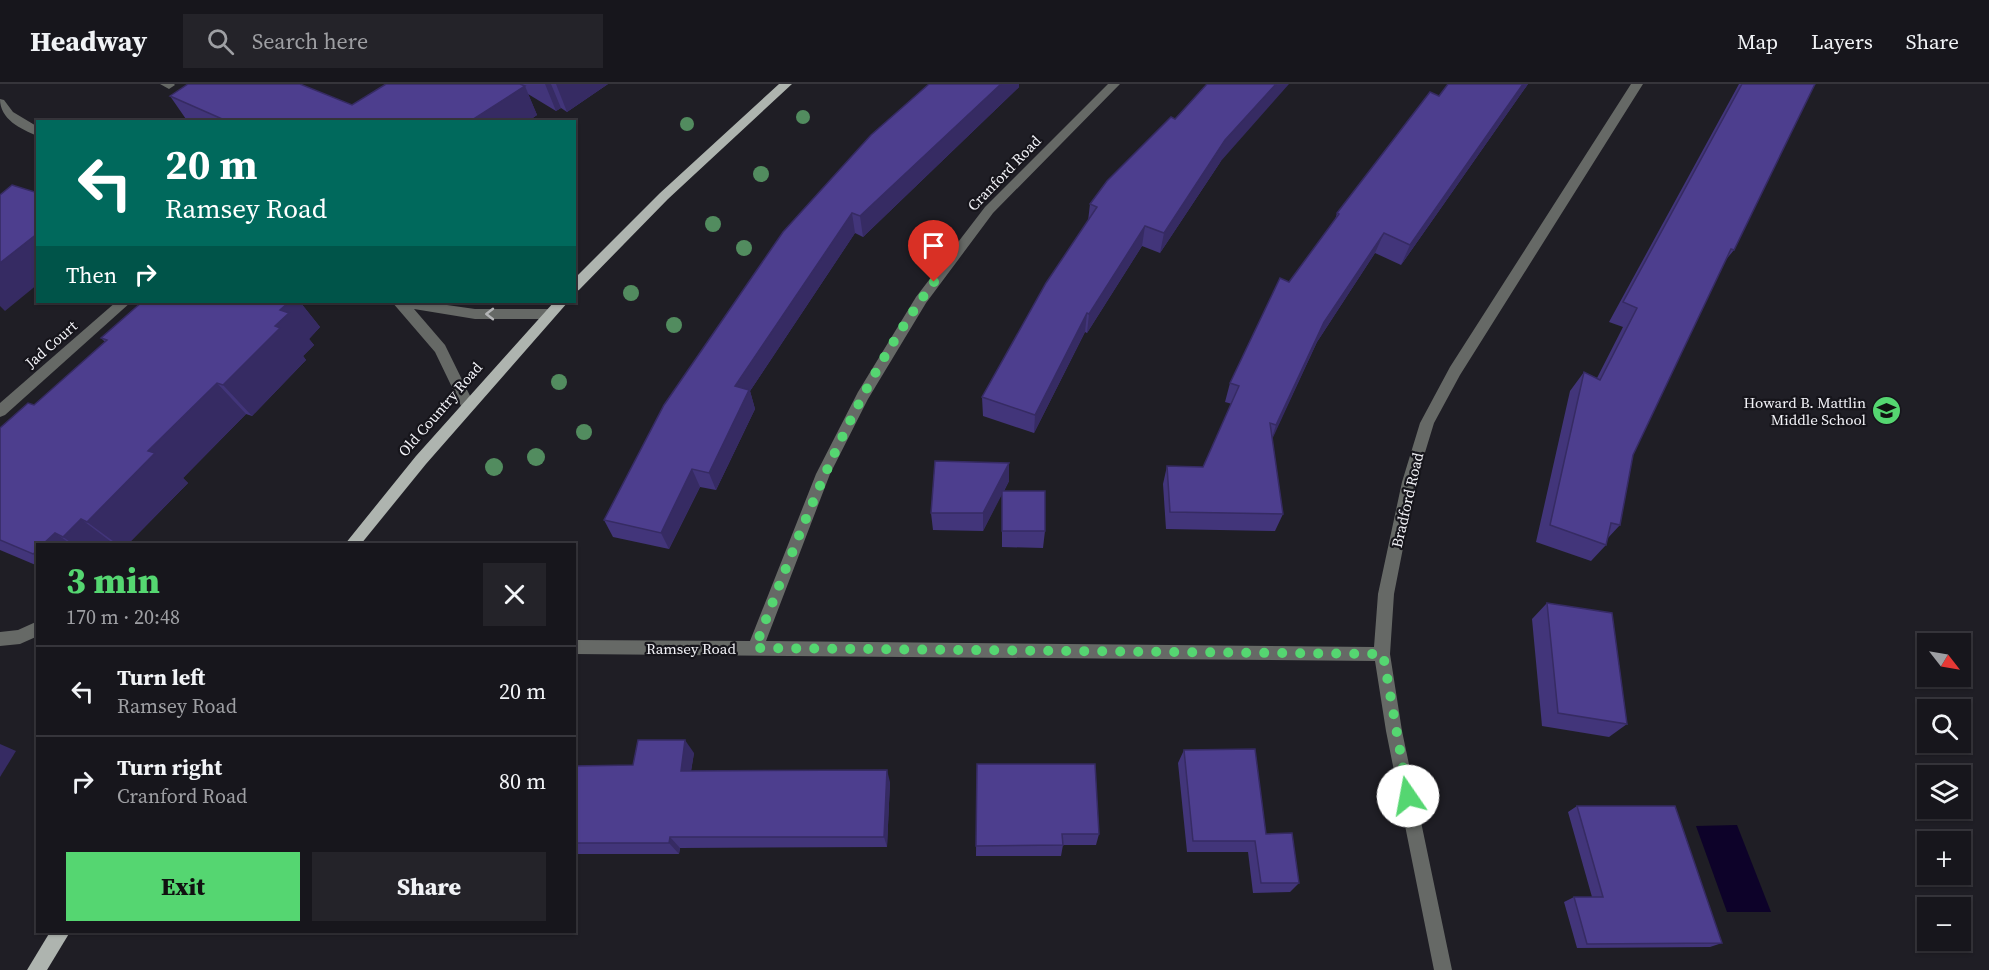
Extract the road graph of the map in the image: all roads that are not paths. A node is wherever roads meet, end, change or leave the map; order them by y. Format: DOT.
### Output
graph roads {
  1 [pos="786,84"];
  2 [pos="1114,84"];
  3 [pos="1637,84"];
  4 [pos="0,103"];
  5 [pos="36,131"];
  6 [pos="576,285"];
  7 [pos="123,303"];
  8 [pos="400,303"];
  9 [pos="405,303"];
  10 [pos="560,303"];
  11 [pos="548,314"];
  12 [pos="468,406"];
  13 [pos="0,411"];
  14 [pos="353,543"];
  15 [pos="36,629"];
  16 [pos="0,639"];
  17 [pos="576,647"];
  18 [pos="755,648"];
  19 [pos="1383,654"];
  20 [pos="60,933"];
  21 [pos="36,970"];
  22 [pos="1443,970"];
  1 -- 6 [label="main road"];
  2 -- 18 [label="street, Cranford Road"];
  3 -- 19 [label="street, Bradford Road"];
  4 -- 5 [label="street"];
  7 -- 13 [label="street, Jad Court"];
  8 -- 12 [label="street"];
  11 -- 9 [label="street, one-way"];
  10 -- 11 [label="main road, Old Country Road"];
  11 -- 12 [label="main road, Old Country Road"];
  12 -- 14 [label="main road, Old Country Road"];
  15 -- 16 [label="street"];
  17 -- 18 [label="street, Ramsey Road"];
  18 -- 19 [label="street, Ramsey Road"];
  19 -- 22 [label="street, Bradford Road"];
  20 -- 21 [label="main road"];
}
